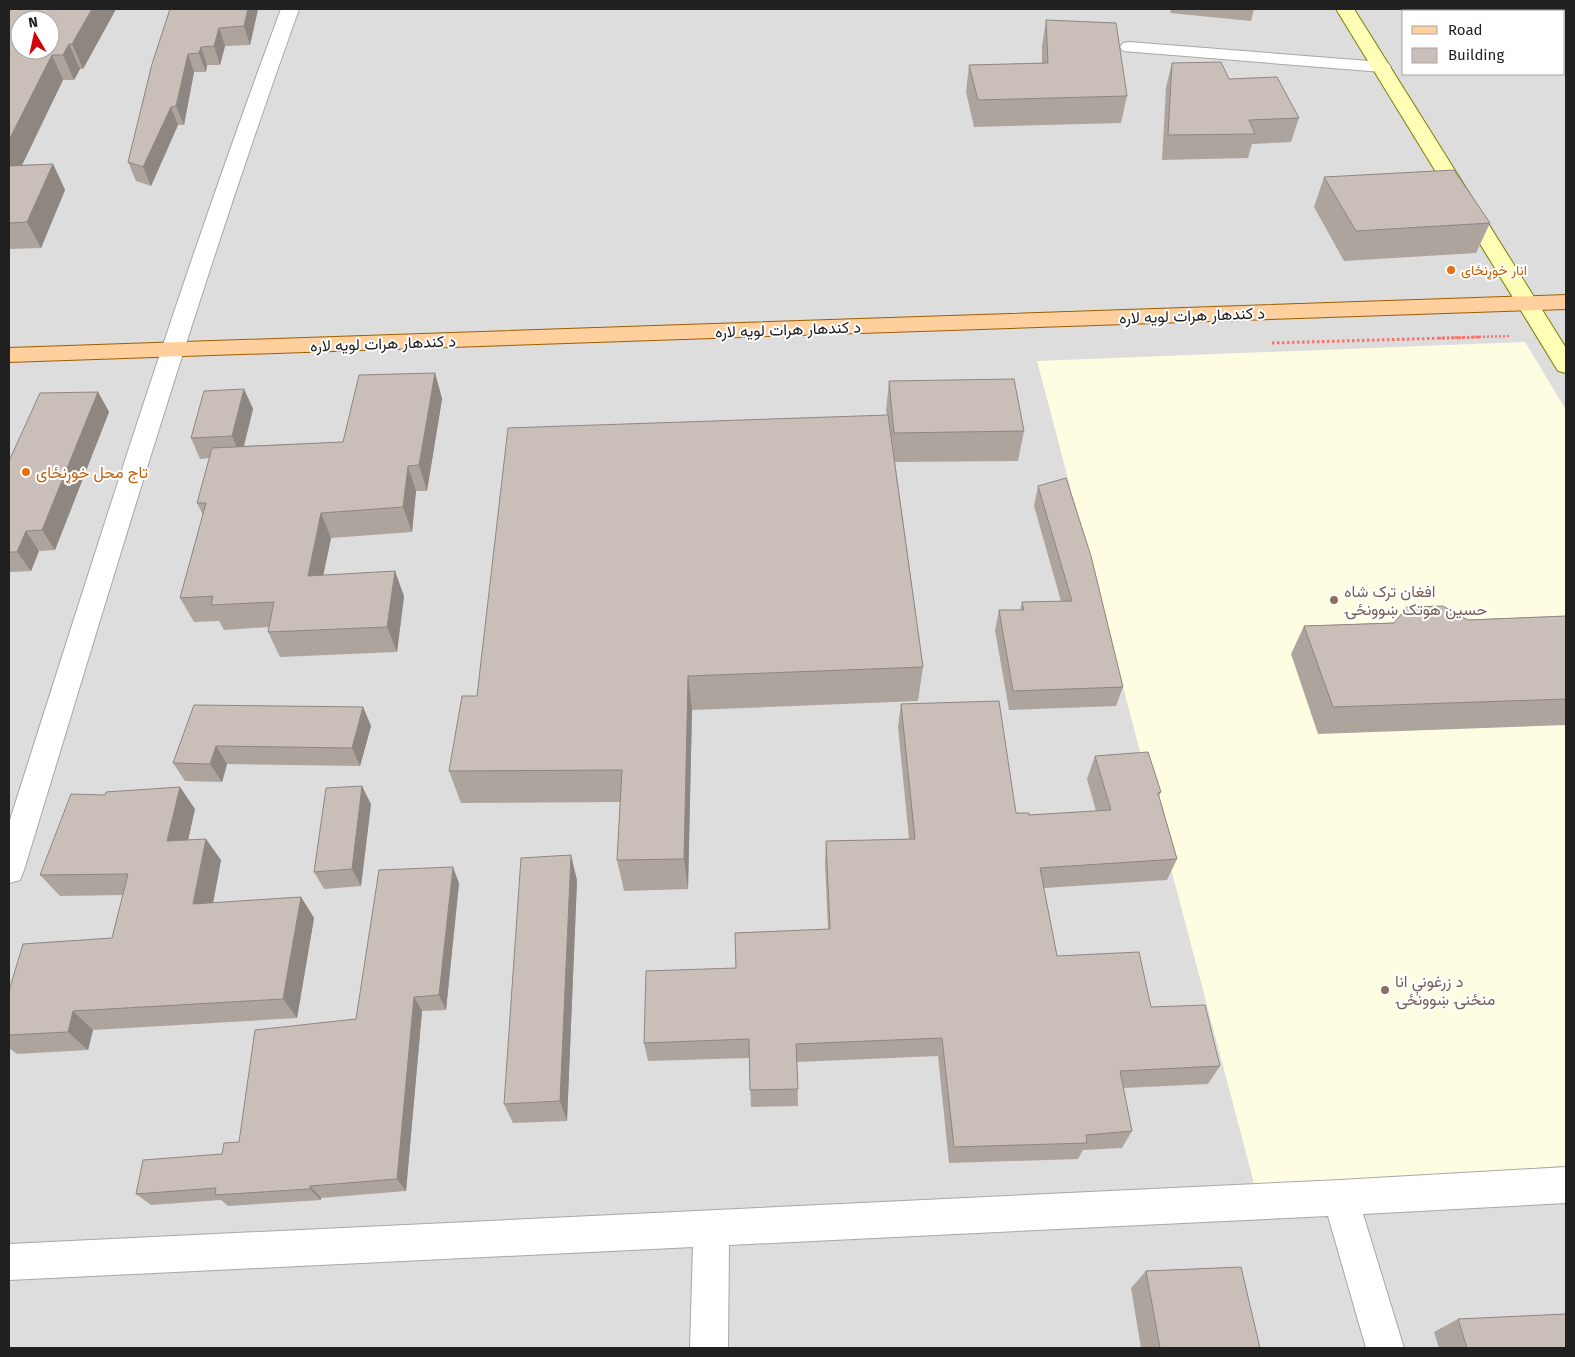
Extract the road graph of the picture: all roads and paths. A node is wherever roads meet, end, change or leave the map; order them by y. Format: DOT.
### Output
graph roads {
  1 [pos="290,9"];
  2 [pos="1346,9"];
  3 [pos="1129,47"];
  4 [pos="1382,67"];
  5 [pos="1566,302"];
  6 [pos="1528,304"];
  7 [pos="172,350"];
  8 [pos="9,355"];
  9 [pos="1566,366"];
  10 [pos="9,870"];
  11 [pos="1566,1184"];
  12 [pos="1340,1198"];
  13 [pos="711,1228"];
  14 [pos="9,1262"];
  15 [pos="709,1348"];
  16 [pos="1385,1348"];
  1 -- 7 [label="street"];
  2 -- 4 [label="street"];
  3 -- 4 [label="street"];
  4 -- 6 [label="street"];
  5 -- 6 [label="main road, د کندهار هرات لویه لاره"];
  6 -- 7 [label="main road, د کندهار هرات لویه لاره"];
  6 -- 9 [label="street"];
  7 -- 8 [label="main road, د کندهار هرات لویه لاره"];
  7 -- 10 [label="street"];
  11 -- 12 [label="street"];
  12 -- 13 [label="street"];
  12 -- 16 [label="street"];
  13 -- 14 [label="street"];
  13 -- 15 [label="street"];
}
